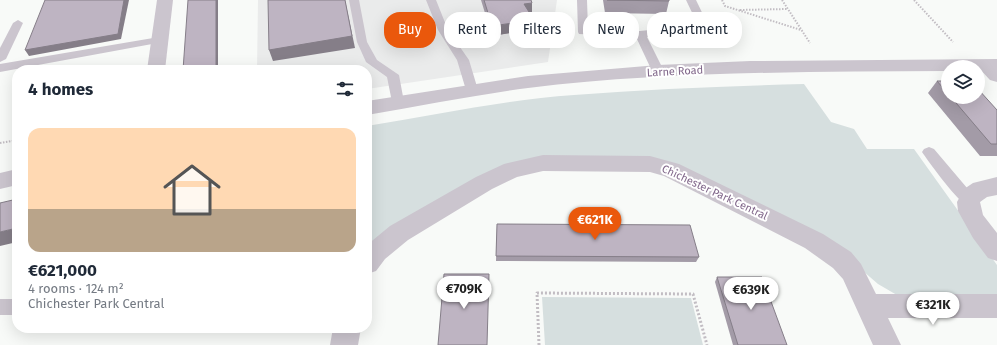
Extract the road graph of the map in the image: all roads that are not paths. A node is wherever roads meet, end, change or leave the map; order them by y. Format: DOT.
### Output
graph roads {
  1 [pos="165,0"];
  2 [pos="354,0"];
  3 [pos="431,0"];
  4 [pos="582,0"];
  5 [pos="691,0"];
  6 [pos="18,23"];
  7 [pos="640,34"];
  8 [pos="159,40"];
  9 [pos="0,59"];
  10 [pos="17,65"];
  11 [pos="156,65"];
  12 [pos="12,66"];
  13 [pos="0,68"];
  14 [pos="989,68"];
  15 [pos="658,71"];
  16 [pos="472,90"];
  17 [pos="398,102"];
  18 [pos="372,107"];
  19 [pos="929,152"];
  20 [pos="12,178"];
  21 [pos="0,181"];
  22 [pos="997,186"];
  23 [pos="968,199"];
  24 [pos="997,251"];
  25 [pos="372,257"];
  26 [pos="868,306"];
  27 [pos="997,306"];
  28 [pos="346,333"];
  29 [pos="344,345"];
  30 [pos="887,345"];
  1 -- 8 [label="street"];
  2 -- 17 [label="lane"];
  3 -- 16 [label="lane"];
  4 -- 7 [label="lane"];
  5 -- 7 [label="lane"];
  6 -- 9 [label="lane"];
  7 -- 15 [label="lane"];
  8 -- 10 [label="lane"];
  8 -- 11 [label="street"];
  12 -- 13 [label="lane"];
  14 -- 15 [label="street, Larne Road"];
  15 -- 16 [label="street, Larne Road"];
  16 -- 17 [label="street, Larne Road"];
  17 -- 18 [label="street, Larne Road"];
  19 -- 23 [label="lane"];
  20 -- 21 [label="street"];
  22 -- 23 [label="street"];
  23 -- 24 [label="street"];
  25 -- 26 [label="street, Chichester Park Central"];
  26 -- 27 [label="street"];
  26 -- 30 [label="street, Chichester Park Central"];
  28 -- 29 [label="street"];
}
